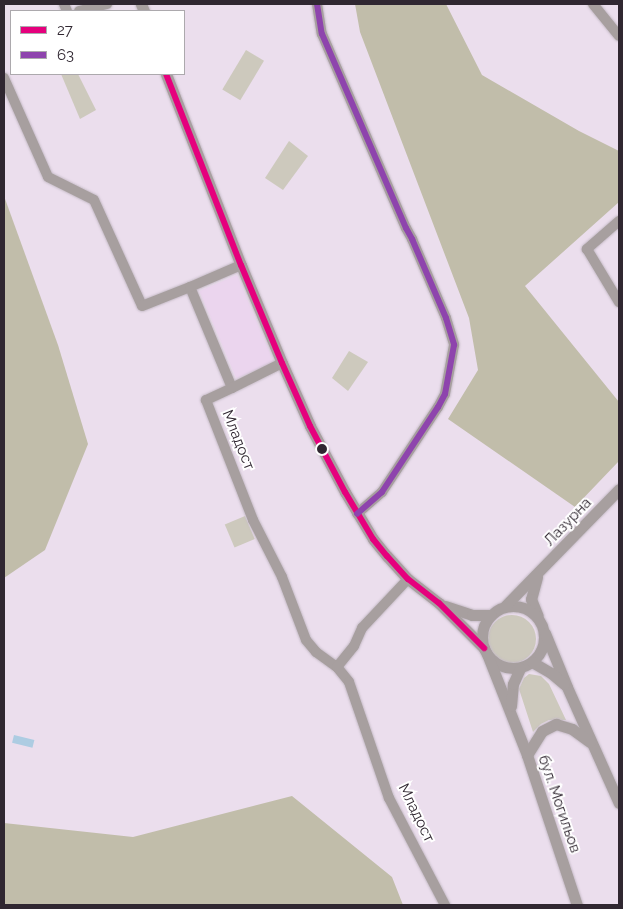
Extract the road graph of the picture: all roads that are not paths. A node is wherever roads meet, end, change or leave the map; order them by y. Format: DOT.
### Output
graph roads {
  1 [pos="107,4"];
  2 [pos="317,4"];
  3 [pos="593,4"];
  4 [pos="83,10"];
  5 [pos="619,36"];
  6 [pos="166,75"];
  7 [pos="4,78"];
  8 [pos="619,221"];
  9 [pos="241,265"];
  10 [pos="190,287"];
  11 [pos="619,302"];
  12 [pos="282,363"];
  13 [pos="232,388"];
  14 [pos="619,489"];
  15 [pos="357,514"];
  16 [pos="538,575"];
  17 [pos="408,579"];
  18 [pos="439,603"];
  19 [pos="504,607"];
  20 [pos="491,615"];
  21 [pos="541,622"];
  22 [pos="485,651"];
  23 [pos="532,662"];
  24 [pos="337,667"];
  25 [pos="520,668"];
  26 [pos="567,687"];
  27 [pos="511,712"];
  28 [pos="594,746"];
  29 [pos="527,755"];
  30 [pos="619,803"];
  31 [pos="445,905"];
  32 [pos="578,905"];
  1 -- 4 [label="street"];
  2 -- 15 [label="street"];
  3 -- 5 [label="street"];
  6 -- 9 [label="street"];
  7 -- 10 [label="street"];
  8 -- 11 [label="street"];
  9 -- 10 [label="street"];
  9 -- 12 [label="street"];
  10 -- 13 [label="street, Младост"];
  12 -- 13 [label="street"];
  12 -- 15 [label="street"];
  13 -- 24 [label="street, Младост"];
  14 -- 16 [label="street, Лазурна"];
  15 -- 17 [label="street"];
  16 -- 19 [label="street, Лазурна"];
  16 -- 21 [label="street, Лазурна"];
  17 -- 18 [label="street"];
  17 -- 24 [label="street"];
  18 -- 20 [label="street"];
  18 -- 22 [label="street"];
  19 -- 20 [label="street"];
  19 -- 21 [label="street"];
  20 -- 22 [label="street"];
  21 -- 23 [label="street"];
  21 -- 26 [label="street"];
  22 -- 25 [label="street"];
  22 -- 27 [label="street, бул. Могильов"];
  23 -- 25 [label="street"];
  23 -- 26 [label="street"];
  24 -- 31 [label="street, Младост"];
  25 -- 27 [label="street, бул. Могильов"];
  26 -- 28 [label="street"];
  27 -- 29 [label="street, бул. Могильов"];
  28 -- 29 [label="street"];
  28 -- 30 [label="street"];
  29 -- 32 [label="street, бул. Могильов"];
}
